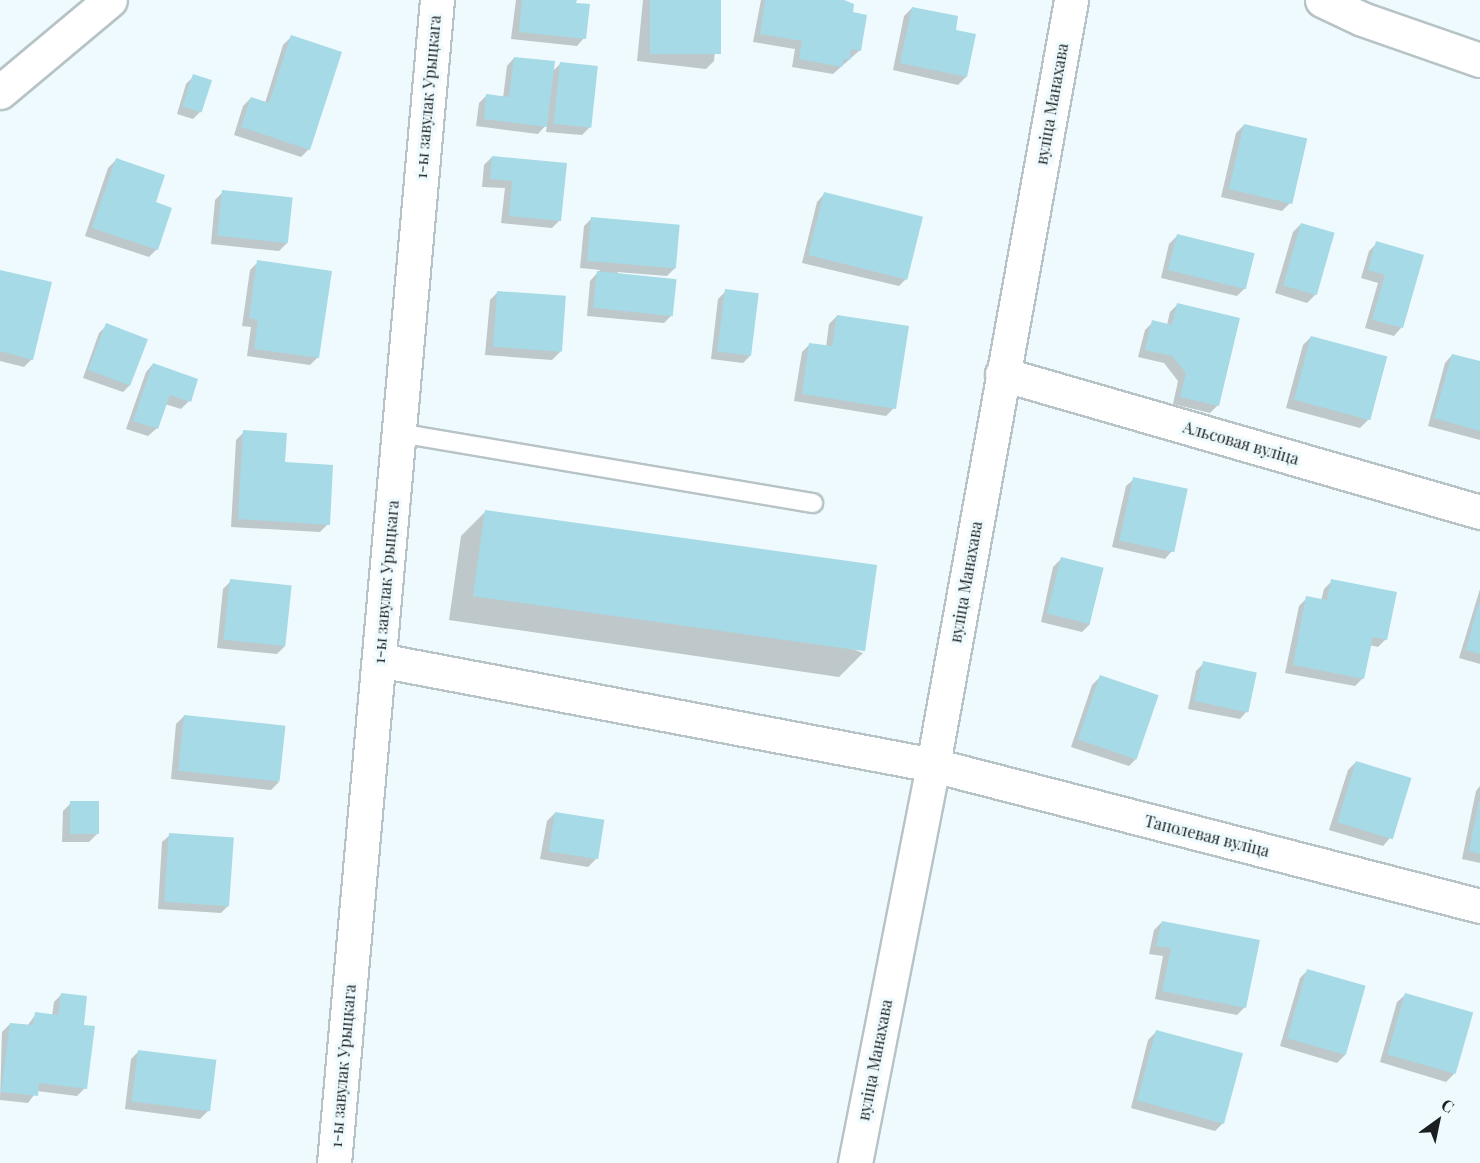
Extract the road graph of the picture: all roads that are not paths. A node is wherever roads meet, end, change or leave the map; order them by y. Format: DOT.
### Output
graph roads {
  1 [pos="111,0"];
  2 [pos="437,0"];
  3 [pos="1071,0"];
  4 [pos="1322,0"];
  5 [pos="1480,60"];
  6 [pos="0,92"];
  7 [pos="1002,374"];
  8 [pos="399,433"];
  9 [pos="813,503"];
  10 [pos="1480,512"];
  11 [pos="379,660"];
  12 [pos="933,765"];
  13 [pos="1480,906"];
  14 [pos="334,1163"];
  15 [pos="855,1163"];
  1 -- 6 [label="street"];
  2 -- 8 [label="street, 1-ы завулак Урыцкага"];
  3 -- 7 [label="street, вуліца Манахава"];
  4 -- 5 [label="street"];
  7 -- 10 [label="street, Альсовая вуліца"];
  7 -- 12 [label="street, вуліца Манахава"];
  8 -- 9 [label="lane"];
  8 -- 11 [label="street, 1-ы завулак Урыцкага"];
  11 -- 12 [label="street, Таполевая вуліца"];
  11 -- 14 [label="street, 1-ы завулак Урыцкага"];
  12 -- 13 [label="street, Таполевая вуліца"];
  12 -- 15 [label="street, вуліца Манахава"];
}
